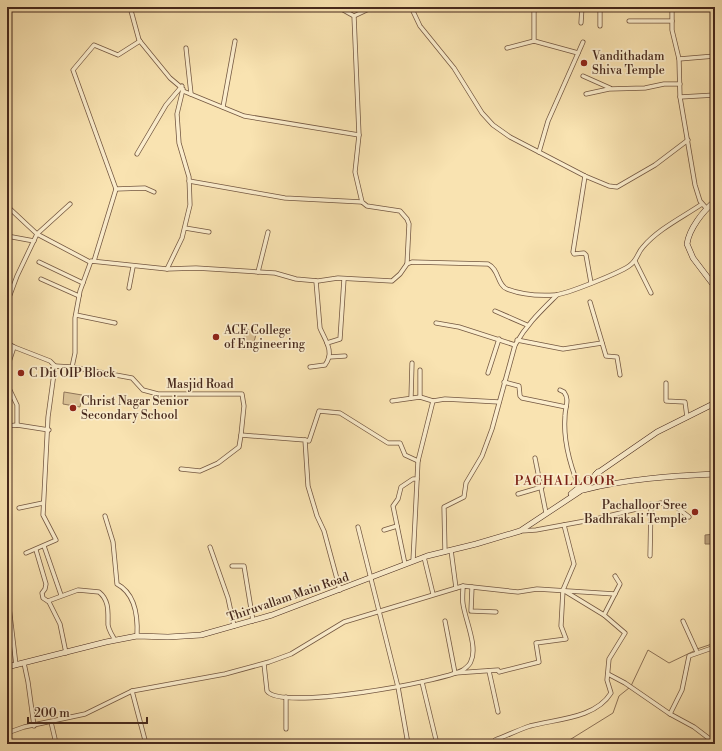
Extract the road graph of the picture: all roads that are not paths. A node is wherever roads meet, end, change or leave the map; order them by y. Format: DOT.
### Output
graph roads {
  1 [pos="130,7"];
  2 [pos="338,7"];
  3 [pos="373,7"];
  4 [pos="411,7"];
  5 [pos="534,7"];
  6 [pos="582,7"];
  7 [pos="600,7"];
  8 [pos="672,7"];
  9 [pos="354,16"];
  10 [pos="629,21"];
  11 [pos="672,21"];
  12 [pos="581,23"];
  13 [pos="600,26"];
  14 [pos="140,41"];
  15 [pos="235,41"];
  16 [pos="534,41"];
  17 [pos="583,42"];
  18 [pos="136,44"];
  19 [pos="143,46"];
  20 [pos="186,48"];
  21 [pos="507,48"];
  22 [pos="578,53"];
  23 [pos="715,56"];
  24 [pos="679,59"];
  25 [pos="583,76"];
  26 [pos="680,84"];
  27 [pos="182,86"];
  28 [pos="611,89"];
  29 [pos="183,91"];
  30 [pos="191,94"];
  31 [pos="586,94"];
  32 [pos="715,95"];
  33 [pos="680,97"];
  34 [pos="223,107"];
  35 [pos="359,135"];
  36 [pos="688,140"];
  37 [pos="539,152"];
  38 [pos="137,154"];
  39 [pos="585,176"];
  40 [pos="189,181"];
  41 [pos="116,189"];
  42 [pos="154,192"];
  43 [pos="362,202"];
  44 [pos="715,202"];
  45 [pos="70,204"];
  46 [pos="702,204"];
  47 [pos="7,206"];
  48 [pos="707,208"];
  49 [pos="185,228"];
  50 [pos="208,232"];
  51 [pos="268,232"];
  52 [pos="37,234"];
  53 [pos="7,236"];
  54 [pos="34,241"];
  55 [pos="635,261"];
  56 [pos="39,262"];
  57 [pos="92,262"];
  58 [pos="406,264"];
  59 [pos="133,267"];
  60 [pos="167,269"];
  61 [pos="258,272"];
  62 [pos="42,279"];
  63 [pos="344,279"];
  64 [pos="316,281"];
  65 [pos="83,282"];
  66 [pos="591,283"];
  67 [pos="129,288"];
  68 [pos="715,288"];
  69 [pos="651,293"];
  70 [pos="557,295"];
  71 [pos="79,296"];
  72 [pos="8,298"];
  73 [pos="590,302"];
  74 [pos="7,303"];
  75 [pos="495,311"];
  76 [pos="76,315"];
  77 [pos="115,323"];
  78 [pos="436,323"];
  79 [pos="527,326"];
  80 [pos="499,340"];
  81 [pos="517,340"];
  82 [pos="7,343"];
  83 [pos="327,343"];
  84 [pos="602,343"];
  85 [pos="515,345"];
  86 [pos="14,347"];
  87 [pos="345,356"];
  88 [pos="329,357"];
  89 [pos="412,363"];
  90 [pos="55,366"];
  91 [pos="72,367"];
  92 [pos="310,367"];
  93 [pos="7,368"];
  94 [pos="420,370"];
  95 [pos="488,373"];
  96 [pos="620,375"];
  97 [pos="504,382"];
  98 [pos="666,383"];
  99 [pos="7,384"];
  100 [pos="560,390"];
  101 [pos="420,397"];
  102 [pos="412,398"];
  103 [pos="392,401"];
  104 [pos="433,401"];
  105 [pos="499,402"];
  106 [pos="715,403"];
  107 [pos="566,407"];
  108 [pos="687,417"];
  109 [pos="17,425"];
  110 [pos="7,426"];
  111 [pos="49,430"];
  112 [pos="241,435"];
  113 [pos="304,440"];
  114 [pos="535,458"];
  115 [pos="418,461"];
  116 [pos="181,469"];
  117 [pos="715,474"];
  118 [pos="417,479"];
  119 [pos="542,487"];
  120 [pos="581,488"];
  121 [pos="518,494"];
  122 [pos="44,503"];
  123 [pos="651,504"];
  124 [pos="19,508"];
  125 [pos="546,513"];
  126 [pos="105,516"];
  127 [pos="689,517"];
  128 [pos="564,525"];
  129 [pos="397,526"];
  130 [pos="358,527"];
  131 [pos="384,530"];
  132 [pos="520,531"];
  133 [pos="44,546"];
  134 [pos="210,547"];
  135 [pos="36,550"];
  136 [pos="451,550"];
  137 [pos="445,552"];
  138 [pos="26,553"];
  139 [pos="650,556"];
  140 [pos="424,557"];
  141 [pos="413,561"];
  142 [pos="405,564"];
  143 [pos="232,566"];
  144 [pos="615,576"];
  145 [pos="371,578"];
  146 [pos="463,586"];
  147 [pos="472,587"];
  148 [pos="456,588"];
  149 [pos="7,590"];
  150 [pos="340,590"];
  151 [pos="562,590"];
  152 [pos="433,594"];
  153 [pos="615,594"];
  154 [pos="61,595"];
  155 [pos="48,601"];
  156 [pos="379,611"];
  157 [pos="496,612"];
  158 [pos="604,615"];
  159 [pos="445,620"];
  160 [pos="683,621"];
  161 [pos="253,622"];
  162 [pos="234,627"];
  163 [pos="137,636"];
  164 [pos="115,640"];
  165 [pos="715,647"];
  166 [pos="697,652"];
  167 [pos="66,653"];
  168 [pos="24,663"];
  169 [pos="264,664"];
  170 [pos="16,665"];
  171 [pos="7,667"];
  172 [pos="489,671"];
  173 [pos="455,673"];
  174 [pos="608,674"];
  175 [pos="422,682"];
  176 [pos="398,687"];
  177 [pos="132,691"];
  178 [pos="286,697"];
  179 [pos="498,712"];
  180 [pos="670,714"];
  181 [pos="51,722"];
  182 [pos="34,726"];
  183 [pos="286,729"];
  184 [pos="7,733"];
  185 [pos="715,743"];
  186 [pos="52,744"];
  187 [pos="146,744"];
  188 [pos="408,744"];
  189 [pos="437,744"];
  190 [pos="493,744"];
  1 -- 14 [label="street"];
  2 -- 9 [label="street"];
  3 -- 9 [label="street"];
  4 -- 37 [label="street"];
  5 -- 16 [label="street"];
  6 -- 12 [label="street"];
  7 -- 13 [label="street"];
  8 -- 11 [label="street"];
  9 -- 35 [label="street"];
  10 -- 11 [label="street"];
  11 -- 24 [label="street"];
  14 -- 18 [label="street"];
  14 -- 19 [label="street"];
  15 -- 34 [label="street"];
  16 -- 21 [label="street"];
  16 -- 22 [label="street"];
  17 -- 22 [label="street"];
  18 -- 19 [label="street"];
  18 -- 41 [label="street"];
  19 -- 27 [label="street"];
  20 -- 30 [label="street"];
  22 -- 37 [label="street"];
  23 -- 24 [label="street"];
  24 -- 26 [label="street"];
  25 -- 28 [label="street"];
  26 -- 28 [label="street"];
  26 -- 33 [label="street"];
  27 -- 29 [label="street"];
  27 -- 38 [label="street"];
  28 -- 31 [label="street"];
  29 -- 30 [label="street"];
  29 -- 40 [label="street"];
  30 -- 34 [label="street"];
  32 -- 33 [label="street"];
  33 -- 36 [label="street"];
  34 -- 35 [label="street"];
  35 -- 43 [label="street"];
  36 -- 39 [label="street"];
  36 -- 46 [label="street"];
  37 -- 39 [label="street"];
  39 -- 66 [label="street"];
  40 -- 43 [label="street"];
  40 -- 49 [label="street"];
  41 -- 42 [label="street"];
  41 -- 57 [label="street"];
  43 -- 58 [label="street"];
  44 -- 48 [label="main road"];
  45 -- 52 [label="street"];
  46 -- 48 [label="street"];
  46 -- 55 [label="street"];
  47 -- 52 [label="street"];
  48 -- 68 [label="main road"];
  49 -- 50 [label="street"];
  49 -- 60 [label="street"];
  51 -- 61 [label="street"];
  52 -- 54 [label="street"];
  52 -- 57 [label="street"];
  53 -- 54 [label="street"];
  54 -- 72 [label="street"];
  55 -- 66 [label="street"];
  55 -- 69 [label="street"];
  56 -- 65 [label="street"];
  57 -- 59 [label="street"];
  57 -- 65 [label="street"];
  58 -- 63 [label="street"];
  58 -- 70 [label="street"];
  59 -- 60 [label="street"];
  59 -- 67 [label="street"];
  60 -- 61 [label="street"];
  61 -- 64 [label="street"];
  62 -- 71 [label="street"];
  63 -- 64 [label="street"];
  63 -- 83 [label="street"];
  64 -- 83 [label="street"];
  65 -- 71 [label="street"];
  66 -- 70 [label="street"];
  70 -- 79 [label="street"];
  71 -- 76 [label="street"];
  72 -- 74 [label="street"];
  73 -- 84 [label="street"];
  75 -- 79 [label="street"];
  76 -- 77 [label="street"];
  76 -- 91 [label="street"];
  78 -- 80 [label="street"];
  79 -- 81 [label="street"];
  80 -- 85 [label="street"];
  80 -- 95 [label="street"];
  81 -- 84 [label="street"];
  81 -- 85 [label="street"];
  82 -- 86 [label="street"];
  83 -- 88 [label="street"];
  84 -- 96 [label="street"];
  85 -- 97 [label="street"];
  86 -- 90 [label="street"];
  86 -- 93 [label="street"];
  87 -- 88 [label="street"];
  88 -- 92 [label="street"];
  89 -- 102 [label="street"];
  90 -- 91 [label="street"];
  90 -- 111 [label="street"];
  91 -- 112 [label="street, Masjid Road"];
  94 -- 101 [label="street"];
  97 -- 105 [label="street"];
  97 -- 107 [label="street"];
  98 -- 108 [label="street"];
  99 -- 109 [label="street"];
  100 -- 107 [label="street"];
  101 -- 102 [label="street"];
  101 -- 104 [label="street"];
  102 -- 103 [label="street"];
  104 -- 105 [label="street"];
  104 -- 115 [label="street"];
  105 -- 137 [label="street"];
  106 -- 108 [label="main road, Thiruvallam Main Road"];
  107 -- 120 [label="street"];
  108 -- 120 [label="main road, Thiruvallam Main Road"];
  109 -- 110 [label="street"];
  109 -- 111 [label="street"];
  111 -- 122 [label="street"];
  112 -- 113 [label="street"];
  112 -- 116 [label="street"];
  113 -- 115 [label="street"];
  113 -- 150 [label="street"];
  114 -- 119 [label="street"];
  115 -- 118 [label="street"];
  117 -- 120 [label="main road"];
  118 -- 129 [label="street"];
  118 -- 141 [label="street"];
  119 -- 121 [label="street"];
  119 -- 125 [label="street"];
  120 -- 125 [label="main road, Thiruvallam Main Road"];
  122 -- 124 [label="street"];
  122 -- 133 [label="street"];
  123 -- 127 [label="street"];
  123 -- 128 [label="street"];
  123 -- 139 [label="street"];
  125 -- 132 [label="main road, Thiruvallam Main Road"];
  126 -- 163 [label="street"];
  128 -- 132 [label="street"];
  128 -- 151 [label="street"];
  129 -- 131 [label="street"];
  129 -- 142 [label="street"];
  130 -- 145 [label="street"];
  132 -- 136 [label="main road, Thiruvallam Main Road"];
  133 -- 135 [label="street"];
  133 -- 154 [label="street"];
  134 -- 162 [label="street"];
  135 -- 138 [label="street"];
  135 -- 155 [label="street"];
  136 -- 137 [label="main road, Thiruvallam Main Road"];
  136 -- 148 [label="street"];
  137 -- 140 [label="main road, Thiruvallam Main Road"];
  140 -- 141 [label="main road, Thiruvallam Main Road"];
  140 -- 152 [label="street"];
  141 -- 142 [label="main road, Thiruvallam Main Road"];
  142 -- 145 [label="main road, Thiruvallam Main Road"];
  143 -- 161 [label="street"];
  144 -- 153 [label="street"];
  145 -- 150 [label="main road, Thiruvallam Main Road"];
  145 -- 156 [label="street"];
  146 -- 147 [label="street"];
  146 -- 148 [label="street"];
  146 -- 173 [label="street"];
  147 -- 151 [label="street"];
  147 -- 157 [label="street"];
  148 -- 152 [label="street"];
  149 -- 170 [label="street"];
  150 -- 161 [label="main road, Thiruvallam Main Road"];
  151 -- 153 [label="street"];
  151 -- 158 [label="street"];
  151 -- 172 [label="street"];
  152 -- 156 [label="street"];
  153 -- 158 [label="street"];
  154 -- 155 [label="street"];
  154 -- 164 [label="street"];
  155 -- 167 [label="street"];
  156 -- 169 [label="street"];
  156 -- 176 [label="street"];
  158 -- 174 [label="street"];
  159 -- 173 [label="street"];
  160 -- 166 [label="street"];
  161 -- 162 [label="main road, Thiruvallam Main Road"];
  162 -- 163 [label="main road, Thiruvallam Main Road"];
  163 -- 164 [label="main road, Thiruvallam Main Road"];
  164 -- 167 [label="main road, Thiruvallam Main Road"];
  165 -- 166 [label="street"];
  166 -- 180 [label="street"];
  167 -- 168 [label="main road, Thiruvallam Main Road"];
  168 -- 170 [label="main road, Thiruvallam Main Road"];
  168 -- 182 [label="street"];
  169 -- 177 [label="street"];
  169 -- 178 [label="street"];
  170 -- 171 [label="main road, Thiruvallam Main Road"];
  172 -- 173 [label="street"];
  172 -- 179 [label="street"];
  173 -- 175 [label="street"];
  174 -- 180 [label="street"];
  174 -- 190 [label="street"];
  175 -- 176 [label="street"];
  175 -- 189 [label="street"];
  176 -- 178 [label="street"];
  176 -- 188 [label="street"];
  177 -- 181 [label="street"];
  177 -- 187 [label="street"];
  178 -- 183 [label="street"];
  180 -- 185 [label="street"];
  181 -- 182 [label="street"];
  181 -- 186 [label="street"];
  182 -- 184 [label="street"];
}
